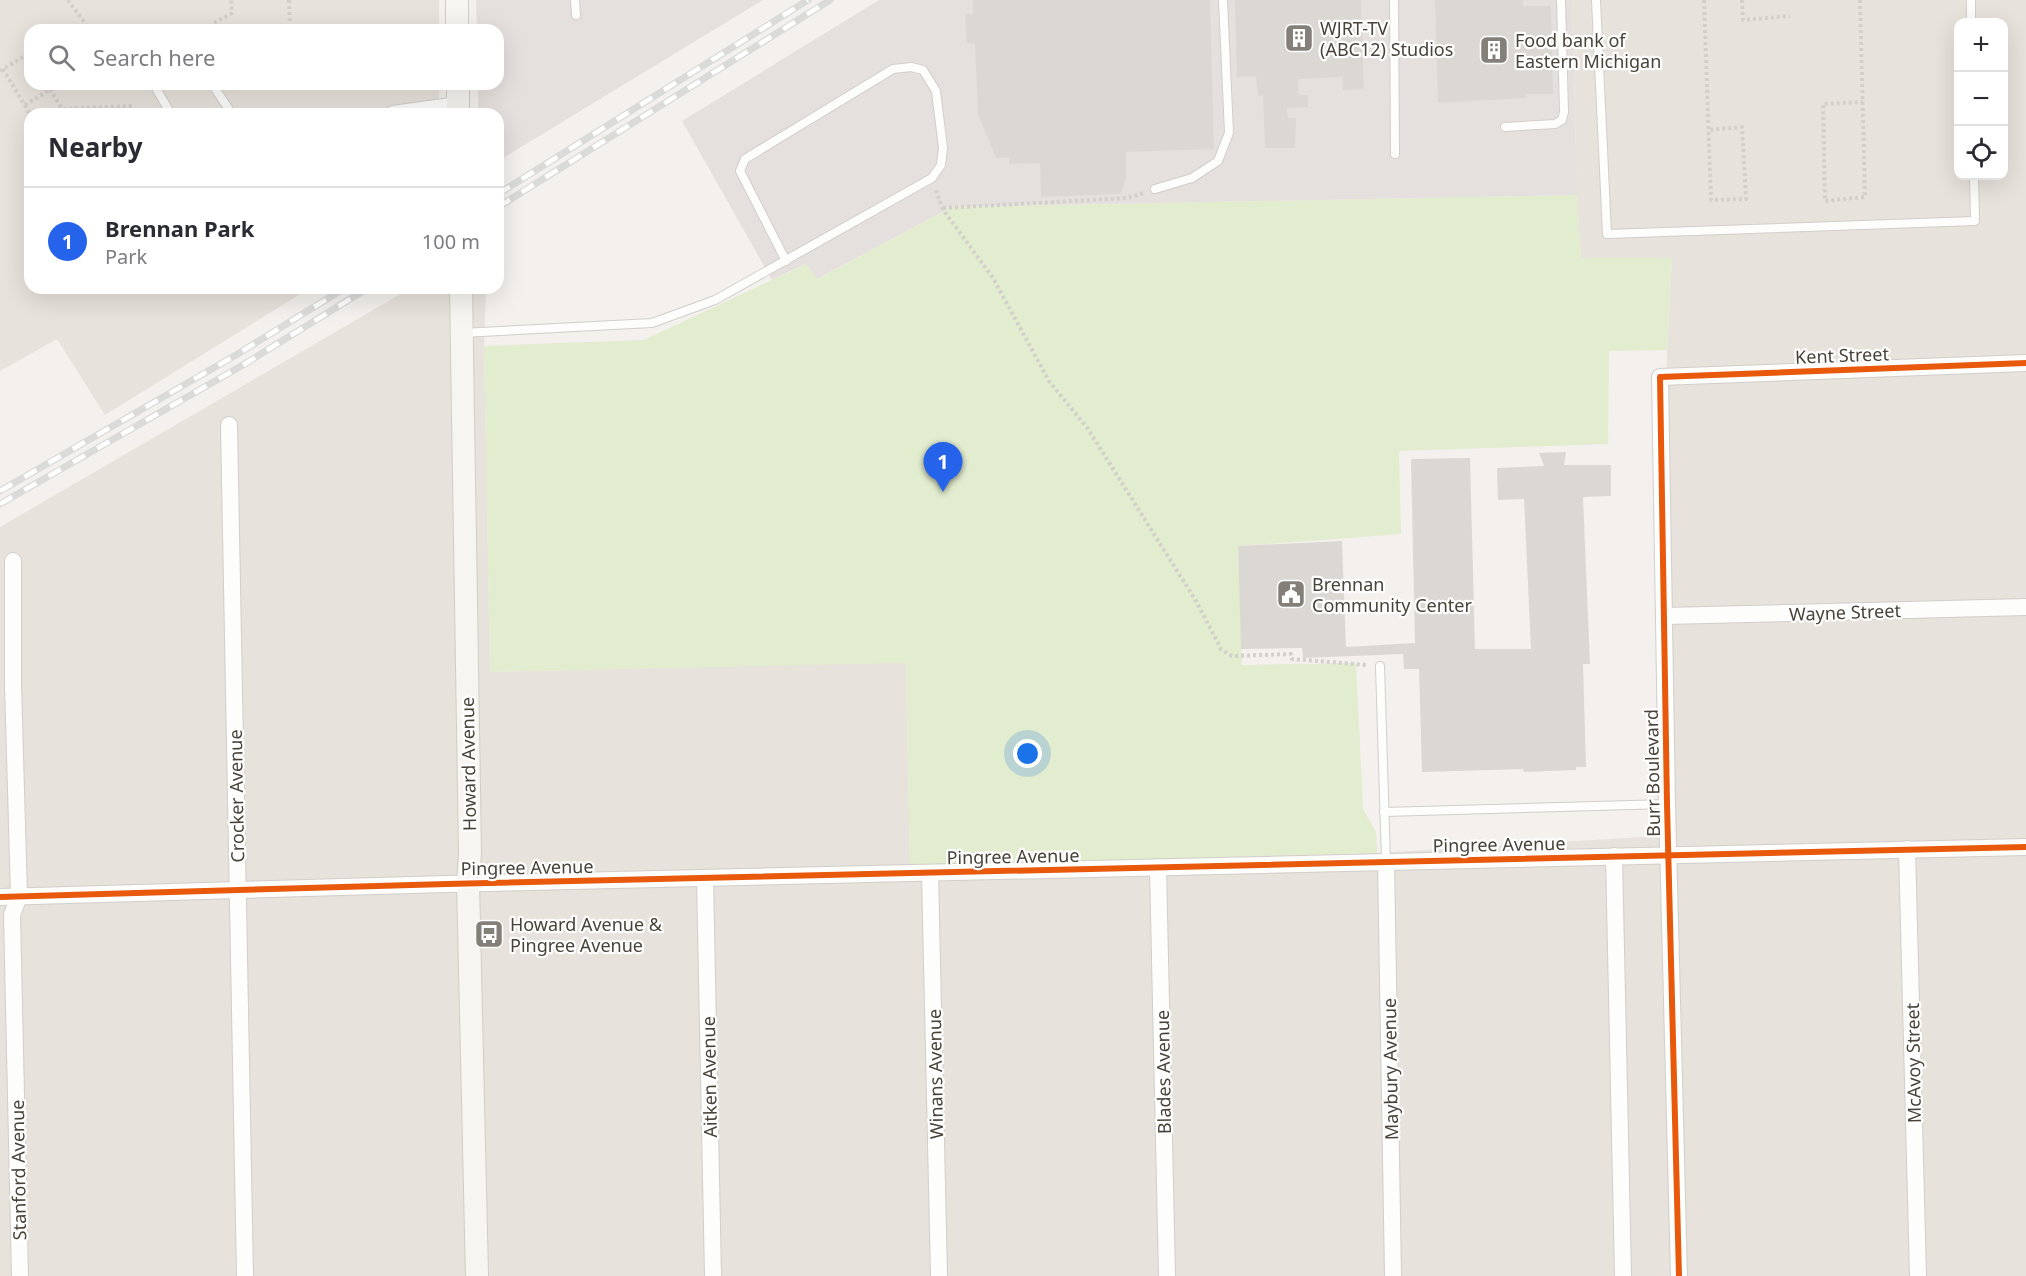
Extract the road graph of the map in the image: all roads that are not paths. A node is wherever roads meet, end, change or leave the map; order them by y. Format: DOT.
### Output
graph roads {
  1 [pos="457,0"];
  2 [pos="575,0"];
  3 [pos="1223,0"];
  4 [pos="1394,0"];
  5 [pos="1561,0"];
  6 [pos="1596,0"];
  7 [pos="1971,0"];
  8 [pos="576,15"];
  9 [pos="1971,18"];
  10 [pos="457,24"];
  11 [pos="157,90"];
  12 [pos="216,90"];
  13 [pos="458,101"];
  14 [pos="168,108"];
  15 [pos="227,108"];
  16 [pos="423,108"];
  17 [pos="1505,127"];
  18 [pos="1395,154"];
  19 [pos="1974,180"];
  20 [pos="1155,189"];
  21 [pos="786,261"];
  22 [pos="461,294"];
  23 [pos="462,333"];
  24 [pos="2026,363"];
  25 [pos="1660,377"];
  26 [pos="229,425"];
  27 [pos="13,561"];
  28 [pos="2026,607"];
  29 [pos="1665,616"];
  30 [pos="1380,666"];
  31 [pos="7,684"];
  32 [pos="1667,804"];
  33 [pos="1384,812"];
  34 [pos="2026,847"];
  35 [pos="1907,849"];
  36 [pos="1614,856"];
  37 [pos="1669,856"];
  38 [pos="1386,861"];
  39 [pos="1158,867"];
  40 [pos="930,873"];
  41 [pos="705,878"];
  42 [pos="468,883"];
  43 [pos="237,889"];
  44 [pos="19,896"];
  45 [pos="0,897"];
  46 [pos="20,1276"];
  47 [pos="245,1276"];
  48 [pos="477,1276"];
  49 [pos="713,1276"];
  50 [pos="939,1276"];
  51 [pos="1167,1276"];
  52 [pos="1393,1276"];
  53 [pos="1623,1276"];
  54 [pos="1679,1276"];
  55 [pos="1918,1276"];
  1 -- 10 [label="street"];
  2 -- 8 [label="lane"];
  3 -- 20 [label="lane"];
  4 -- 18 [label="lane"];
  5 -- 17 [label="lane"];
  6 -- 19 [label="lane"];
  7 -- 9 [label="lane"];
  11 -- 14 [label="lane"];
  12 -- 15 [label="lane"];
  13 -- 16 [label="street"];
  21 -- 21 [label="lane"];
  21 -- 23 [label="lane"];
  22 -- 23 [label="street, Howard Avenue"];
  23 -- 42 [label="street, Howard Avenue"];
  24 -- 25 [label="street, Kent Street"];
  25 -- 29 [label="street, Burr Boulevard"];
  26 -- 43 [label="street, Crocker Avenue"];
  27 -- 31 [label="street, Stanford Avenue"];
  28 -- 29 [label="street, Wayne Street"];
  29 -- 32 [label="street, Burr Boulevard"];
  30 -- 33 [label="lane"];
  31 -- 44 [label="street, Stanford Avenue"];
  32 -- 33 [label="lane"];
  32 -- 37 [label="street, Burr Boulevard"];
  33 -- 38 [label="lane"];
  34 -- 35 [label="street, Pingree Avenue"];
  35 -- 37 [label="street, Pingree Avenue"];
  35 -- 55 [label="street, McAvoy Street"];
  36 -- 37 [label="street, Pingree Avenue"];
  36 -- 38 [label="street, Pingree Avenue"];
  36 -- 53 [label="street"];
  37 -- 54 [label="street, Burr Boulevard"];
  38 -- 39 [label="street, Pingree Avenue"];
  38 -- 52 [label="street, Maybury Avenue"];
  39 -- 40 [label="street, Pingree Avenue"];
  39 -- 51 [label="street, Blades Avenue"];
  40 -- 41 [label="street, Pingree Avenue"];
  40 -- 50 [label="street, Winans Avenue"];
  41 -- 42 [label="street, Pingree Avenue"];
  41 -- 49 [label="street, Aitken Avenue"];
  42 -- 43 [label="street, Pingree Avenue"];
  42 -- 48 [label="street, Howard Avenue"];
  43 -- 44 [label="street, Pingree Avenue"];
  43 -- 47 [label="street, Crocker Avenue"];
  44 -- 45 [label="street, Pingree Avenue"];
  44 -- 46 [label="street, Stanford Avenue"];
}
